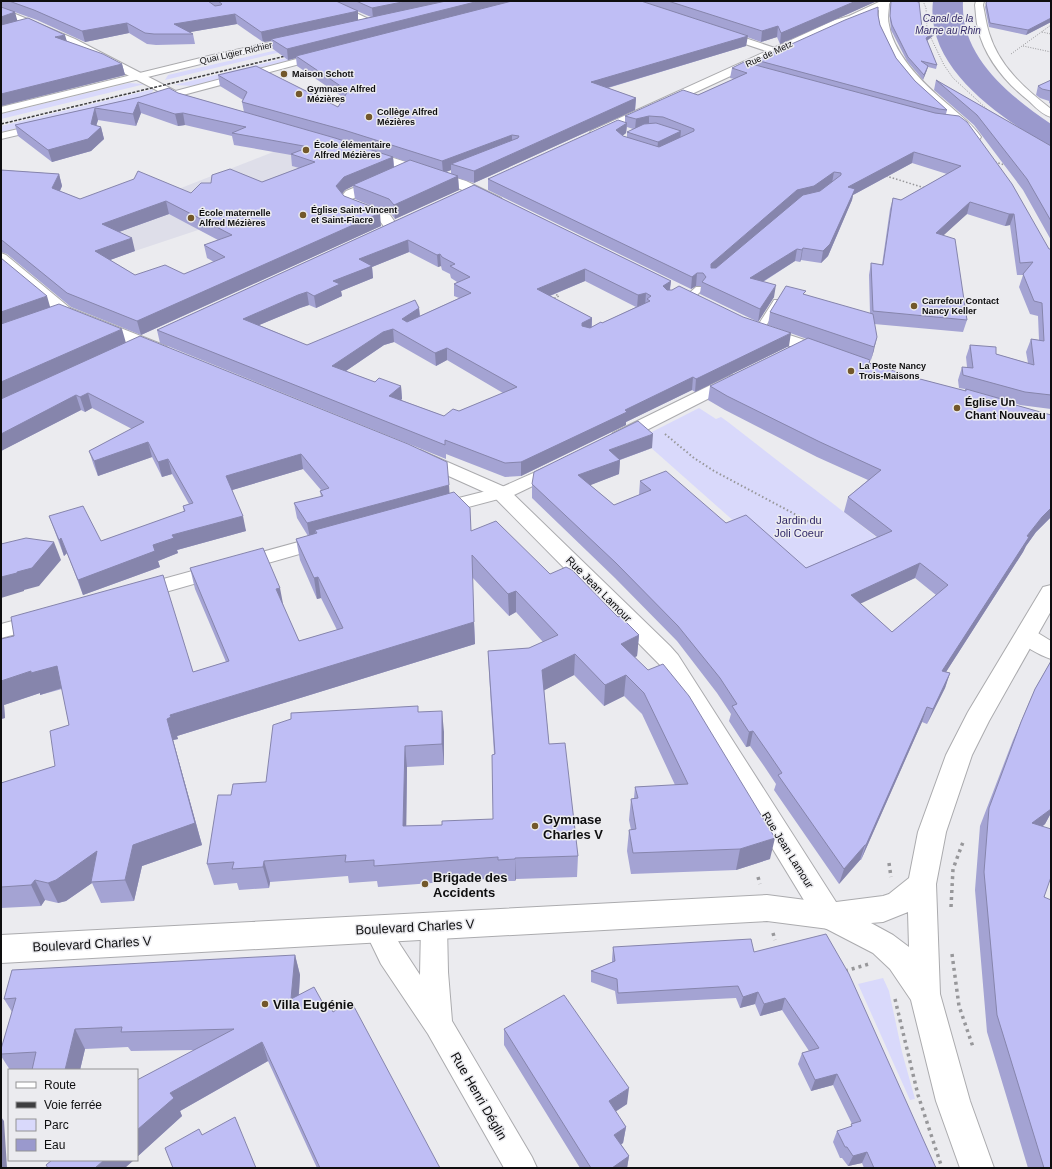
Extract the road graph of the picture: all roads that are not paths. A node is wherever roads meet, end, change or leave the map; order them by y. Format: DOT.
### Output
graph roads {
  1 [pos="324,1"];
  2 [pos="872,1"];
  3 [pos="980,1"];
  4 [pos="885,2"];
  5 [pos="1,11"];
  6 [pos="854,12"];
  7 [pos="865,12"];
  8 [pos="883,20"];
  9 [pos="839,22"];
  10 [pos="32,23"];
  11 [pos="358,26"];
  12 [pos="14,28"];
  13 [pos="713,30"];
  14 [pos="307,37"];
  15 [pos="775,51"];
  16 [pos="330,53"];
  17 [pos="741,67"];
  18 [pos="758,71"];
  19 [pos="141,76"];
  20 [pos="172,94"];
  21 [pos="188,102"];
  22 [pos="203,106"];
  23 [pos="1,110"];
  24 [pos="1051,114"];
  25 [pos="945,122"];
  26 [pos="960,122"];
  27 [pos="52,124"];
  28 [pos="1,136"];
  29 [pos="585,139"];
  30 [pos="356,150"];
  31 [pos="995,162"];
  32 [pos="411,168"];
  33 [pos="453,172"];
  34 [pos="440,177"];
  35 [pos="488,183"];
  36 [pos="473,189"];
  37 [pos="457,197"];
  38 [pos="508,207"];
  39 [pos="406,221"];
  40 [pos="386,231"];
  41 [pos="1,258"];
  42 [pos="674,289"];
  43 [pos="697,297"];
  44 [pos="779,298"];
  45 [pos="64,311"];
  46 [pos="48,317"];
  47 [pos="742,323"];
  48 [pos="759,330"];
  49 [pos="162,333"];
  50 [pos="803,346"];
  51 [pos="133,347"];
  52 [pos="786,354"];
  53 [pos="174,356"];
  54 [pos="845,359"];
  55 [pos="744,375"];
  56 [pos="607,443"];
  57 [pos="404,449"];
  58 [pos="573,460"];
  59 [pos="500,492"];
  60 [pos="419,514"];
  61 [pos="343,536"];
  62 [pos="1051,592"];
  63 [pos="123,597"];
  64 [pos="54,616"];
  65 [pos="1,631"];
  66 [pos="1026,635"];
  67 [pos="1051,651"];
  68 [pos="922,884"];
  69 [pos="829,916"];
  70 [pos="434,926"];
  71 [pos="377,929"];
  72 [pos="1,949"];
  73 [pos="925,994"];
  74 [pos="438,1024"];
  75 [pos="522,1168"];
  76 [pos="977,1168"];
  1 -- 11 [label="street"];
  2 -- 4 [label="main road"];
  2 -- 6 [label="main road, Rue de Metz"];
  3 -- 24 [label="street"];
  4 -- 7 [label="main road, Rue de Metz"];
  4 -- 8 [label="main road"];
  5 -- 10 [label="main road"];
  6 -- 7 [label="main road"];
  6 -- 9 [label="main road, Rue de Metz"];
  7 -- 8 [label="main road"];
  7 -- 9 [label="main road, Rue de Metz"];
  8 -- 26 [label="main road"];
  9 -- 15 [label="main road, Rue de Metz"];
  10 -- 12 [label="street"];
  10 -- 19 [label="main road"];
  13 -- 15 [label="street"];
  14 -- 19 [label="street, Quai Ligier Richier"];
  15 -- 17 [label="main road, Rue de Metz"];
  16 -- 20 [label="street"];
  17 -- 18 [label="street"];
  17 -- 29 [label="main road, Rue de Metz"];
  19 -- 20 [label="main road"];
  19 -- 23 [label="street, Quai Ligier Richier"];
  20 -- 21 [label="main road"];
  20 -- 21 [label="street"];
  21 -- 22 [label="main road"];
  25 -- 26 [label="street"];
  26 -- 31 [label="main road"];
  27 -- 28 [label="street"];
  30 -- 32 [label="main road"];
  32 -- 34 [label="main road"];
  32 -- 40 [label="street"];
  33 -- 34 [label="lane"];
  34 -- 36 [label="main road"];
  35 -- 36 [label="main road"];
  36 -- 37 [label="main road"];
  36 -- 38 [label="main road"];
  39 -- 40 [label="main road"];
  41 -- 45 [label="main road"];
  42 -- 43 [label="main road"];
  44 -- 48 [label="lane"];
  45 -- 46 [label="street"];
  45 -- 51 [label="main road"];
  47 -- 48 [label="main road"];
  48 -- 50 [label="main road"];
  49 -- 51 [label="main road"];
  50 -- 52 [label="street"];
  50 -- 54 [label="main road"];
  51 -- 53 [label="main road"];
  55 -- 56 [label="street"];
  57 -- 59 [label="main road, Rue Jean Lamour"];
  58 -- 59 [label="street"];
  59 -- 60 [label="street"];
  59 -- 69 [label="main road, Rue Jean Lamour"];
  61 -- 63 [label="street"];
  62 -- 66 [label="main road"];
  64 -- 65 [label="street"];
  66 -- 67 [label="street"];
  66 -- 68 [label="main road"];
  68 -- 69 [label="main road"];
  68 -- 73 [label="main road"];
  69 -- 70 [label="main road, Boulevard Charles V"];
  69 -- 73 [label="main road"];
  70 -- 71 [label="main road, Boulevard Charles V"];
  70 -- 74 [label="street, Rue Henri Déglin"];
  71 -- 72 [label="main road, Boulevard Charles V"];
  71 -- 74 [label="street, Rue Henri Déglin"];
  73 -- 76 [label="main road"];
  74 -- 75 [label="street, Rue Henri Déglin"];
}
